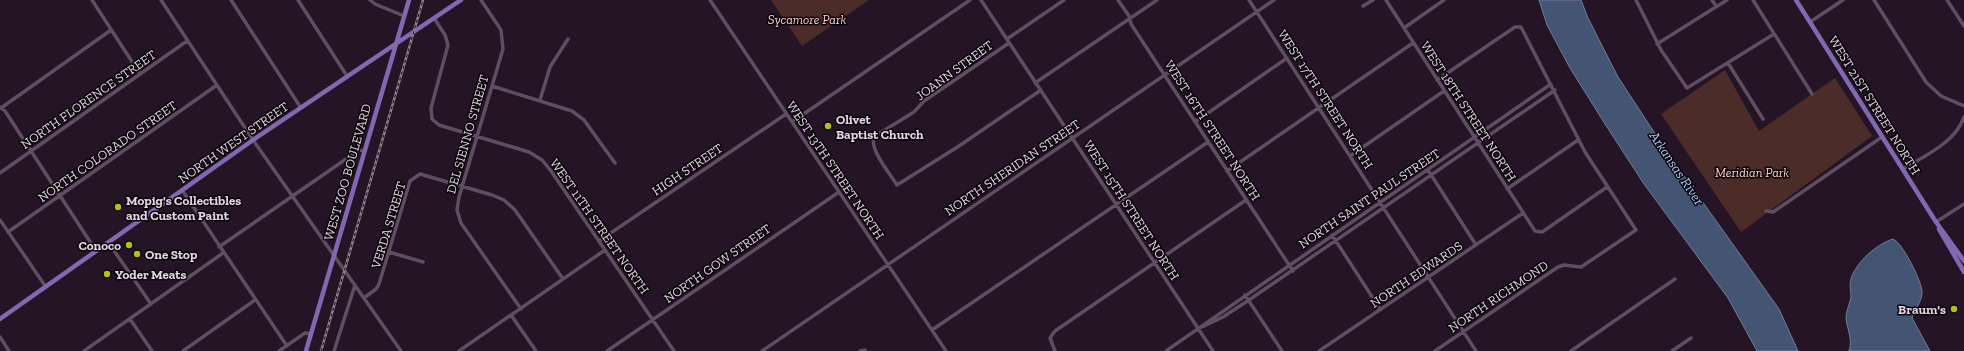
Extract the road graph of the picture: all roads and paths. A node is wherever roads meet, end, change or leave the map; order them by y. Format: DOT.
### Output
graph roads {
  1 [pos="92,0"];
  2 [pos="161,0"];
  3 [pos="231,0"];
  4 [pos="298,0"];
  5 [pos="370,0"];
  6 [pos="409,0"];
  7 [pos="461,0"];
  8 [pos="481,0"];
  9 [pos="710,0"];
  10 [pos="970,0"];
  11 [pos="981,0"];
  12 [pos="1064,0"];
  13 [pos="1118,0"];
  14 [pos="1157,0"];
  15 [pos="1249,0"];
  16 [pos="1274,0"];
  17 [pos="1373,0"];
  18 [pos="1386,0"];
  19 [pos="1444,0"];
  20 [pos="1636,0"];
  21 [pos="1712,0"];
  22 [pos="1727,0"];
  23 [pos="1753,0"];
  24 [pos="1796,0"];
  25 [pos="1843,0"];
  26 [pos="1874,0"];
  27 [pos="1948,0"];
  28 [pos="1363,6"];
  29 [pos="1716,6"];
  30 [pos="1257,12"];
  31 [pos="404,16"];
  32 [pos="434,18"];
  33 [pos="1130,18"];
  34 [pos="1810,22"];
  35 [pos="1964,26"];
  36 [pos="1404,28"];
  37 [pos="111,30"];
  38 [pos="1774,34"];
  39 [pos="568,39"];
  40 [pos="188,41"];
  41 [pos="1008,41"];
  42 [pos="1414,43"];
  43 [pos="396,44"];
  44 [pos="1657,44"];
  45 [pos="1287,58"];
  46 [pos="1728,63"];
  47 [pos="140,74"];
  48 [pos="1165,75"];
  49 [pos="347,76"];
  50 [pos="1437,80"];
  51 [pos="1036,83"];
  52 [pos="1552,84"];
  53 [pos="217,85"];
  54 [pos="492,86"];
  55 [pos="1040,90"];
  56 [pos="1555,90"];
  57 [pos="1444,91"];
  58 [pos="1812,94"];
  59 [pos="540,100"];
  60 [pos="1964,106"];
  61 [pos="0,108"];
  62 [pos="301,108"];
  63 [pos="1319,108"];
  64 [pos="786,114"];
  65 [pos="1964,117"];
  66 [pos="1763,118"];
  67 [pos="792,122"];
  68 [pos="1195,122"];
  69 [pos="477,136"];
  70 [pos="1882,137"];
  71 [pos="1073,138"];
  72 [pos="1474,138"];
  73 [pos="253,140"];
  74 [pos="1578,140"];
  75 [pos="1208,142"];
  76 [pos="1478,143"];
  77 [pos="32,151"];
  78 [pos="365,151"];
  79 [pos="1350,156"];
  80 [pos="615,163"];
  81 [pos="1903,169"];
  82 [pos="1428,170"];
  83 [pos="1227,171"];
  84 [pos="0,173"];
  85 [pos="1431,175"];
  86 [pos="462,186"];
  87 [pos="1607,187"];
  88 [pos="1507,189"];
  89 [pos="182,190"];
  90 [pos="839,192"];
  91 [pos="61,196"];
  92 [pos="292,196"];
  93 [pos="1246,200"];
  94 [pos="1380,203"];
  95 [pos="1116,204"];
  96 [pos="1964,204"];
  97 [pos="1384,208"];
  98 [pos="1766,211"];
  99 [pos="1523,213"];
  100 [pos="0,220"];
  101 [pos="1936,222"];
  102 [pos="8,232"];
  103 [pos="1332,236"];
  104 [pos="599,241"];
  105 [pos="1336,241"];
  106 [pos="108,242"];
  107 [pos="1476,245"];
  108 [pos="219,247"];
  109 [pos="606,250"];
  110 [pos="96,251"];
  111 [pos="389,252"];
  112 [pos="223,253"];
  113 [pos="334,256"];
  114 [pos="1964,261"];
  115 [pos="423,262"];
  116 [pos="1154,263"];
  117 [pos="888,264"];
  118 [pos="1289,265"];
  119 [pos="1292,271"];
  120 [pos="1964,272"];
  121 [pos="1428,277"];
  122 [pos="563,279"];
  123 [pos="1675,279"];
  124 [pos="46,286"];
  125 [pos="355,286"];
  126 [pos="1245,295"];
  127 [pos="364,298"];
  128 [pos="255,300"];
  129 [pos="1249,300"];
  130 [pos="151,304"];
  131 [pos="521,308"];
  132 [pos="1380,309"];
  133 [pos="511,315"];
  134 [pos="0,319"];
  135 [pos="130,319"];
  136 [pos="653,320"];
  137 [pos="1198,329"];
  138 [pos="932,330"];
  139 [pos="1463,332"];
  140 [pos="311,334"];
  141 [pos="0,337"];
  142 [pos="1690,338"];
  143 [pos="287,346"];
  144 [pos="865,350"];
  145 [pos="9,351"];
  146 [pos="84,351"];
  147 [pos="152,351"];
  148 [pos="183,351"];
  149 [pos="279,351"];
  150 [pos="306,351"];
  151 [pos="334,351"];
  152 [pos="401,351"];
  153 [pos="459,351"];
  154 [pos="536,351"];
  155 [pos="608,351"];
  156 [pos="674,351"];
  157 [pos="762,351"];
  158 [pos="860,351"];
  159 [pos="946,351"];
  160 [pos="1055,351"];
  161 [pos="1166,351"];
  162 [pos="1213,351"];
  163 [pos="1282,351"];
  164 [pos="1319,351"];
  165 [pos="1435,351"];
  166 [pos="1476,351"];
  167 [pos="1571,351"];
  168 [pos="1672,351"];
  1 -- 37 [label="street"];
  2 -- 40 [label="street"];
  3 -- 62 [label="street"];
  4 -- 49 [label="street"];
  5 -- 31 [label="street"];
  6 -- 31 [label="main road, WEST ZOO BOULEVARD"];
  7 -- 32 [label="main road, NORTH WEST STREET"];
  8 -- 54 [label="street, DEL SIENNO STREET"];
  9 -- 64 [label="street, WEST 13TH STREET NORTH"];
  10 -- 67 [label="street"];
  11 -- 41 [label="street, WEST 15TH STREET NORTH"];
  12 -- 41 [label="street, JOANN STREET"];
  13 -- 33 [label="street, WEST 16TH STREET NORTH"];
  14 -- 33 [label="street"];
  15 -- 30 [label="street, WEST 17TH STREET NORTH"];
  16 -- 30 [label="street, NORTH SHERIDAN STREET"];
  17 -- 28 [label="street"];
  18 -- 36 [label="street, WEST 18TH STREET NORTH"];
  19 -- 36 [label="street"];
  20 -- 44 [label="street"];
  21 -- 29 [label="street"];
  22 -- 29 [label="street"];
  23 -- 38 [label="street"];
  24 -- 34 [label="main road, WEST 21ST STREET NORTH"];
  25 -- 34 [label="street"];
  26 -- 60 [label="street"];
  27 -- 35 [label="street"];
  29 -- 44 [label="street"];
  30 -- 45 [label="street, WEST 17TH STREET NORTH"];
  30 -- 48 [label="street, NORTH SHERIDAN STREET"];
  31 -- 43 [label="main road, WEST ZOO BOULEVARD"];
  32 -- 43 [label="main road, NORTH WEST STREET"];
  32 -- 69 [label="street, WEST 11TH STREET NORTH"];
  33 -- 48 [label="street, WEST 16TH STREET NORTH"];
  33 -- 51 [label="street"];
  34 -- 70 [label="main road, WEST 21ST STREET NORTH"];
  36 -- 42 [label="street, WEST 18TH STREET NORTH"];
  37 -- 47 [label="street"];
  37 -- 61 [label="street"];
  38 -- 46 [label="street"];
  38 -- 58 [label="street"];
  39 -- 59 [label="street"];
  40 -- 47 [label="street, NORTH FLORENCE STREET"];
  40 -- 53 [label="street"];
  41 -- 51 [label="street, WEST 15TH STREET NORTH"];
  41 -- 55 [label="street, JOANN STREET"];
  42 -- 50 [label="street, WEST 18TH STREET NORTH"];
  42 -- 63 [label="street"];
  43 -- 49 [label="main road, NORTH WEST STREET"];
  43 -- 78 [label="main road, WEST ZOO BOULEVARD"];
  44 -- 46 [label="street"];
  45 -- 63 [label="street, WEST 17TH STREET NORTH"];
  45 -- 68 [label="street"];
  46 -- 66 [label="street"];
  47 -- 77 [label="street, NORTH FLORENCE STREET"];
  48 -- 68 [label="street, WEST 16TH STREET NORTH"];
  48 -- 71 [label="street, NORTH SHERIDAN STREET"];
  49 -- 62 [label="main road, NORTH WEST STREET"];
  50 -- 52 [label="street"];
  50 -- 57 [label="street, WEST 18TH STREET NORTH"];
  51 -- 55 [label="street, WEST 15TH STREET NORTH"];
  52 -- 56 [label="street"];
  52 -- 72 [label="street, NORTH SAINT PAUL STREET"];
  53 -- 73 [label="street"];
  53 -- 91 [label="street, NORTH COLORADO STREET"];
  54 -- 59 [label="street"];
  54 -- 69 [label="street, DEL SIENNO STREET"];
  55 -- 71 [label="street, WEST 15TH STREET NORTH"];
  56 -- 74 [label="street"];
  56 -- 76 [label="street, NORTH SAINT PAUL STREET"];
  57 -- 72 [label="street, WEST 18TH STREET NORTH"];
  57 -- 79 [label="street"];
  59 -- 80 [label="street"];
  61 -- 77 [label="street"];
  62 -- 73 [label="main road, NORTH WEST STREET"];
  63 -- 79 [label="street, WEST 17TH STREET NORTH"];
  63 -- 83 [label="street"];
  64 -- 67 [label="street, WEST 13TH STREET NORTH"];
  64 -- 104 [label="street, HIGH STREET"];
  65 -- 81 [label="street"];
  67 -- 90 [label="street, WEST 13TH STREET NORTH"];
  68 -- 75 [label="street, WEST 16TH STREET NORTH"];
  69 -- 86 [label="street, DEL SIENNO STREET"];
  69 -- 104 [label="street, WEST 11TH STREET NORTH"];
  70 -- 81 [label="main road, WEST 21ST STREET NORTH"];
  70 -- 98 [label="street"];
  71 -- 95 [label="street, WEST 15TH STREET NORTH"];
  71 -- 117 [label="street, NORTH SHERIDAN STREET"];
  72 -- 76 [label="street, WEST 18TH STREET NORTH"];
  72 -- 82 [label="street, NORTH SAINT PAUL STREET"];
  73 -- 89 [label="main road, NORTH WEST STREET"];
  73 -- 92 [label="street"];
  74 -- 87 [label="street"];
  74 -- 88 [label="street"];
  75 -- 83 [label="street, WEST 16TH STREET NORTH"];
  75 -- 95 [label="street"];
  76 -- 85 [label="street, NORTH SAINT PAUL STREET"];
  76 -- 88 [label="street, WEST 18TH STREET NORTH"];
  77 -- 84 [label="street, NORTH FLORENCE STREET"];
  77 -- 91 [label="street"];
  78 -- 92 [label="street"];
  78 -- 113 [label="main road, WEST ZOO BOULEVARD"];
  79 -- 94 [label="street, WEST 17TH STREET NORTH"];
  81 -- 101 [label="main road, WEST 21ST STREET NORTH"];
  82 -- 85 [label="street"];
  82 -- 94 [label="street, NORTH SAINT PAUL STREET"];
  83 -- 93 [label="street, WEST 16TH STREET NORTH"];
  85 -- 97 [label="street, NORTH SAINT PAUL STREET"];
  85 -- 107 [label="street"];
  86 -- 111 [label="street, VERDA STREET"];
  86 -- 122 [label="street"];
  86 -- 131 [label="street, DEL SIENNO STREET"];
  87 -- 99 [label="street, WEST 18TH STREET NORTH"];
  87 -- 139 [label="street, NORTH RICHMOND"];
  88 -- 99 [label="street, WEST 18TH STREET NORTH"];
  89 -- 106 [label="main road, NORTH WEST STREET"];
  89 -- 108 [label="street"];
  90 -- 117 [label="street, WEST 13TH STREET NORTH"];
  90 -- 136 [label="street, NORTH GOW STREET"];
  91 -- 102 [label="street, NORTH COLORADO STREET"];
  91 -- 110 [label="street"];
  92 -- 108 [label="street"];
  92 -- 113 [label="street"];
  93 -- 116 [label="street"];
  93 -- 118 [label="street, WEST 16TH STREET NORTH"];
  94 -- 97 [label="street, WEST 17TH STREET NORTH"];
  94 -- 103 [label="street, NORTH SAINT PAUL STREET"];
  95 -- 116 [label="street, WEST 15TH STREET NORTH"];
  95 -- 138 [label="street"];
  96 -- 101 [label="street"];
  97 -- 105 [label="street, NORTH SAINT PAUL STREET"];
  97 -- 121 [label="street, WEST 17TH STREET NORTH"];
  99 -- 107 [label="street, NORTH EDWARDS"];
  100 -- 102 [label="street"];
  101 -- 114 [label="main road, WEST 21ST STREET NORTH"];
  101 -- 120 [label="main road, WEST 21ST STREET NORTH"];
  102 -- 124 [label="street"];
  103 -- 105 [label="street"];
  103 -- 118 [label="street, NORTH SAINT PAUL STREET"];
  104 -- 109 [label="street, WEST 11TH STREET NORTH"];
  105 -- 119 [label="street, NORTH SAINT PAUL STREET"];
  105 -- 132 [label="street"];
  106 -- 110 [label="main road, NORTH WEST STREET"];
  106 -- 130 [label="street"];
  107 -- 121 [label="street, NORTH EDWARDS"];
  108 -- 112 [label="street"];
  109 -- 122 [label="street"];
  109 -- 136 [label="street, WEST 11TH STREET NORTH"];
  110 -- 124 [label="main road, NORTH WEST STREET"];
  111 -- 115 [label="street"];
  111 -- 127 [label="street, VERDA STREET"];
  112 -- 128 [label="street"];
  112 -- 130 [label="street"];
  113 -- 125 [label="street"];
  113 -- 140 [label="main road, WEST ZOO BOULEVARD"];
  116 -- 137 [label="street, WEST 15TH STREET NORTH"];
  116 -- 160 [label="street"];
  117 -- 138 [label="street, WEST 13TH STREET NORTH"];
  117 -- 157 [label="street, NORTH SHERIDAN STREET"];
  118 -- 119 [label="street, WEST 16TH STREET NORTH"];
  118 -- 126 [label="street, NORTH SAINT PAUL STREET"];
  119 -- 129 [label="street, NORTH SAINT PAUL STREET"];
  121 -- 132 [label="street, NORTH EDWARDS"];
  121 -- 139 [label="street, WEST 17TH STREET NORTH"];
  122 -- 131 [label="street"];
  123 -- 167 [label="street"];
  124 -- 134 [label="main road, NORTH WEST STREET"];
  125 -- 127 [label="street"];
  125 -- 151 [label="street"];
  126 -- 129 [label="street"];
  126 -- 137 [label="street, NORTH SAINT PAUL STREET"];
  127 -- 152 [label="street"];
  128 -- 143 [label="street"];
  128 -- 148 [label="street"];
  129 -- 137 [label="street, NORTH SAINT PAUL STREET"];
  129 -- 163 [label="street"];
  130 -- 135 [label="street"];
  131 -- 133 [label="street"];
  132 -- 164 [label="street, NORTH EDWARDS"];
  133 -- 153 [label="street"];
  133 -- 154 [label="street"];
  135 -- 146 [label="street"];
  135 -- 147 [label="street"];
  136 -- 155 [label="street, NORTH GOW STREET"];
  136 -- 156 [label="street, WEST 11TH STREET NORTH"];
  137 -- 161 [label="street, NORTH SAINT PAUL STREET"];
  137 -- 162 [label="street, WEST 15TH STREET NORTH"];
  138 -- 159 [label="street, WEST 13TH STREET NORTH"];
  139 -- 165 [label="street, NORTH RICHMOND"];
  139 -- 166 [label="street, WEST 17TH STREET NORTH"];
  140 -- 143 [label="street"];
  140 -- 150 [label="main road, WEST ZOO BOULEVARD"];
  141 -- 145 [label="street"];
  142 -- 168 [label="street"];
  143 -- 149 [label="street"];
  144 -- 158 [label="street"];
}
